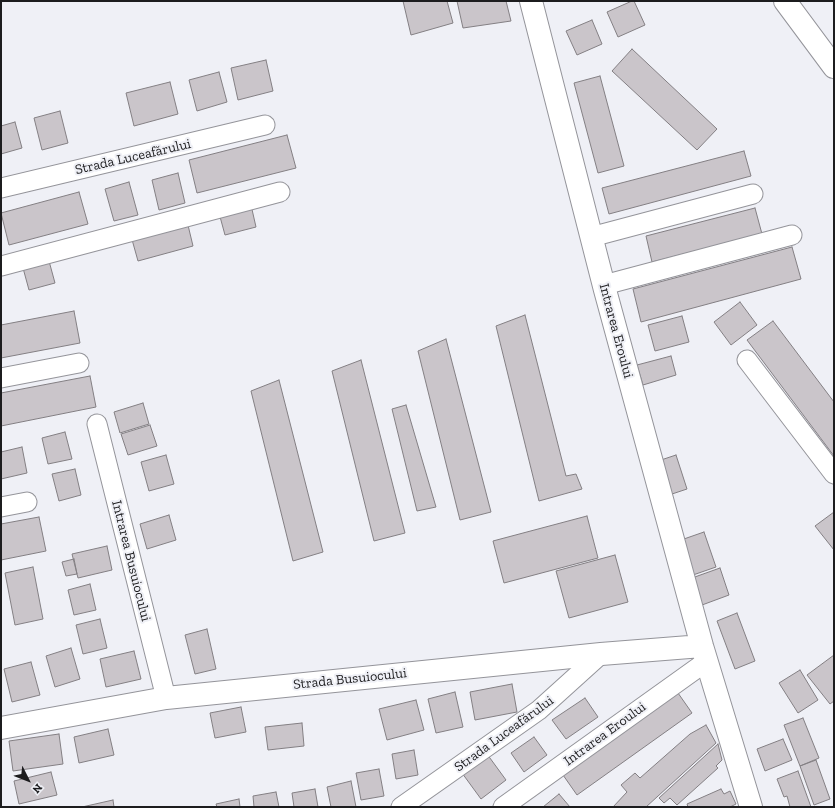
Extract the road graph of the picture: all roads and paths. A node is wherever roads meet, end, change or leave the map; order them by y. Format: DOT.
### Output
graph roads {
  1 [pos="531,1"];
  2 [pos="785,1"];
  3 [pos="834,67"];
  4 [pos="265,124"];
  5 [pos="1,188"];
  6 [pos="280,192"];
  7 [pos="753,194"];
  8 [pos="792,235"];
  9 [pos="591,237"];
  10 [pos="1,266"];
  11 [pos="604,286"];
  12 [pos="747,360"];
  13 [pos="80,363"];
  14 [pos="1,378"];
  15 [pos="97,424"];
  16 [pos="834,474"];
  17 [pos="27,502"];
  18 [pos="1,507"];
  19 [pos="704,653"];
  20 [pos="601,654"];
  21 [pos="166,698"];
  22 [pos="1,728"];
  23 [pos="401,807"];
  24 [pos="503,807"];
  25 [pos="751,807"];
  1 -- 9 [label="street, Intrarea Eroului"];
  2 -- 3 [label="street"];
  4 -- 5 [label="street, Strada Luceafărului"];
  6 -- 10 [label="street"];
  7 -- 9 [label="street"];
  8 -- 11 [label="street"];
  9 -- 11 [label="street, Intrarea Eroului"];
  11 -- 19 [label="street, Intrarea Eroului"];
  12 -- 16 [label="street"];
  13 -- 14 [label="street"];
  15 -- 21 [label="street, Intrarea Busuiocului"];
  17 -- 18 [label="street"];
  19 -- 20 [label="street, Strada Busuiocului"];
  19 -- 24 [label="street, Intrarea Eroului"];
  19 -- 25 [label="street, Intrarea Eroului"];
  20 -- 21 [label="street, Strada Busuiocului"];
  20 -- 23 [label="street, Strada Luceafărului"];
  21 -- 22 [label="street, Strada Busuiocului"];
}
